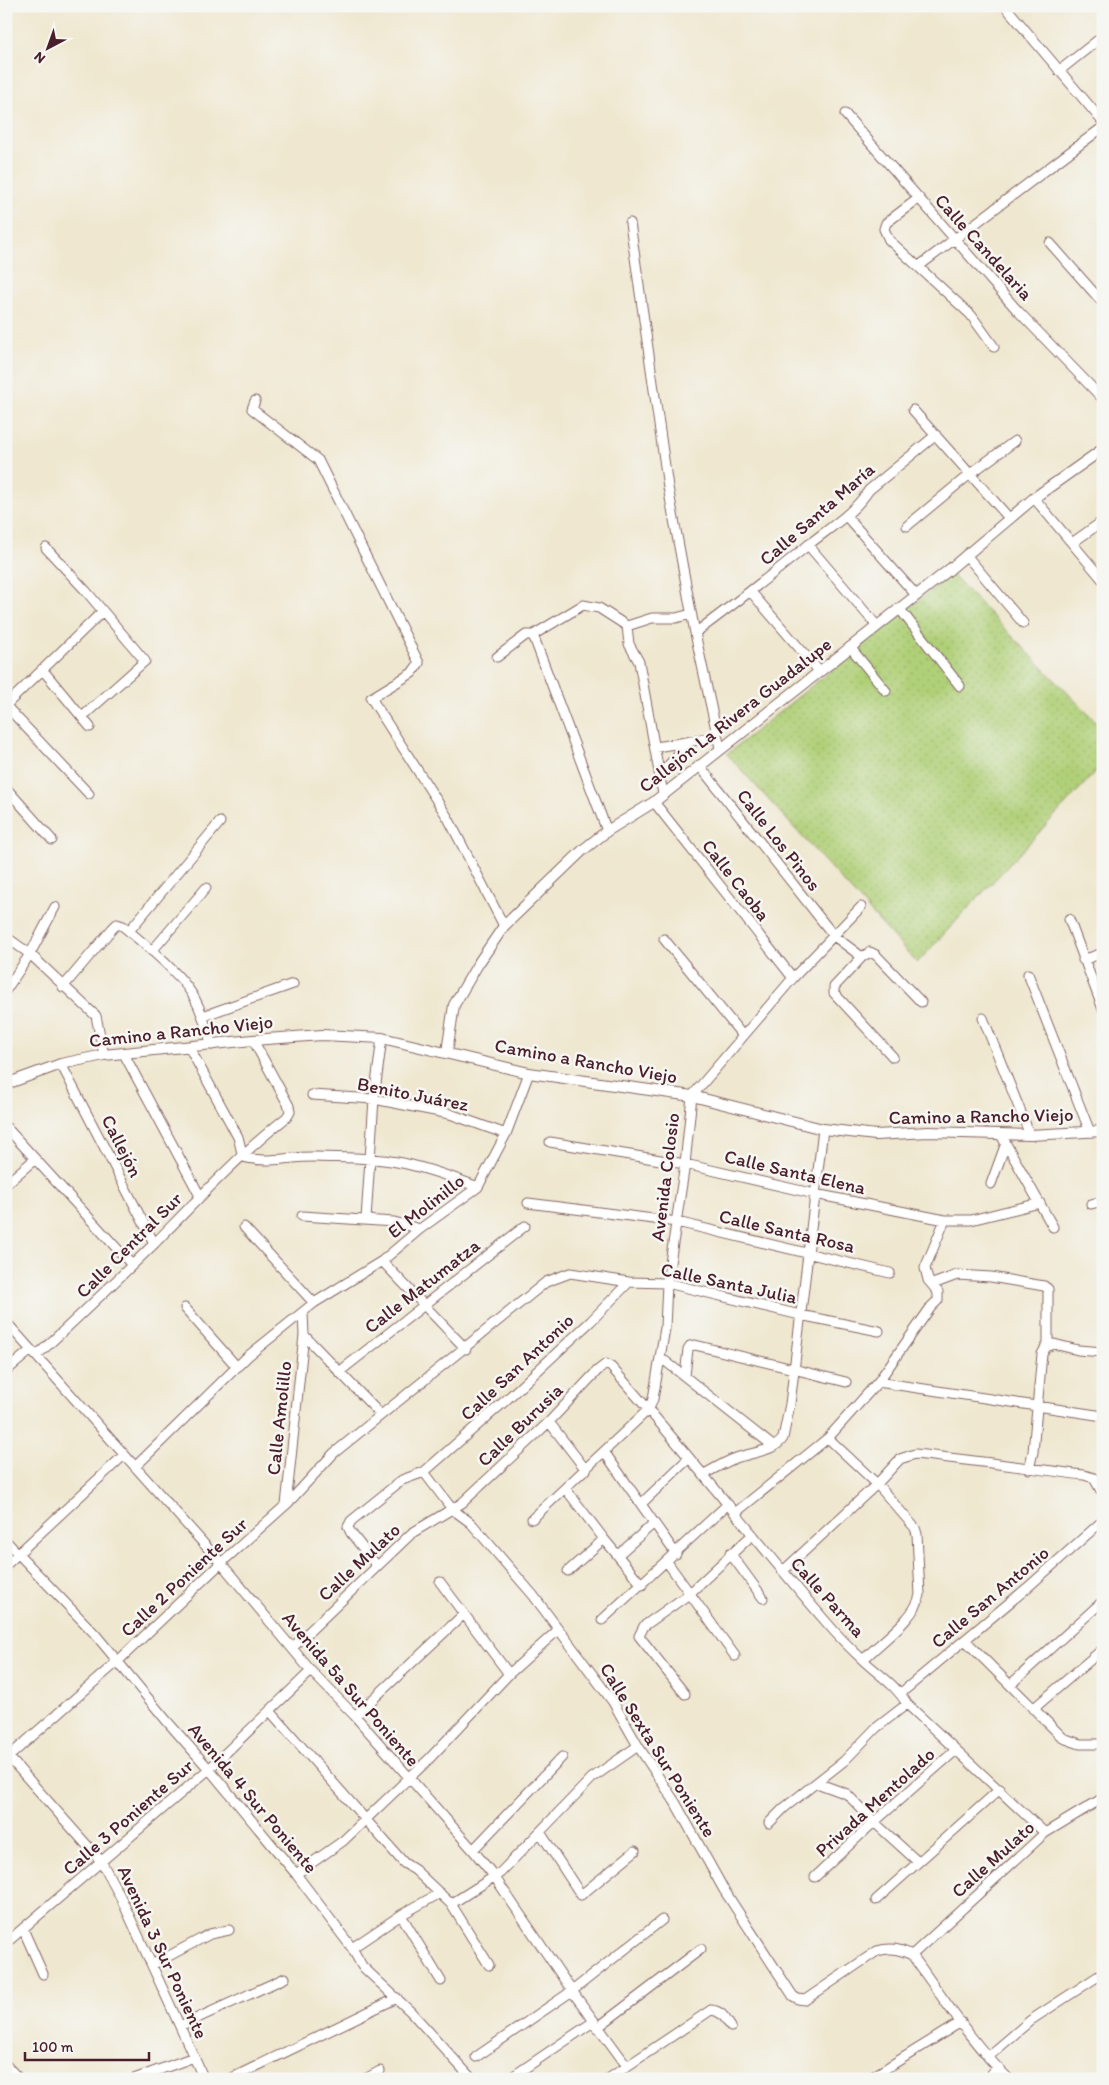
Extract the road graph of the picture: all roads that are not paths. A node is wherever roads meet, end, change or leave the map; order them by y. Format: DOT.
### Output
graph roads {
  1 [pos="1005,6"];
  2 [pos="1103,36"];
  3 [pos="1059,71"];
  4 [pos="845,114"];
  5 [pos="1103,122"];
  6 [pos="1103,127"];
  7 [pos="919,198"];
  8 [pos="630,223"];
  9 [pos="955,238"];
  10 [pos="1050,243"];
  11 [pos="919,266"];
  12 [pos="1102,300"];
  13 [pos="994,346"];
  14 [pos="1103,399"];
  15 [pos="255,401"];
  16 [pos="913,410"];
  17 [pos="936,435"];
  18 [pos="1015,441"];
  19 [pos="1102,451"];
  20 [pos="970,474"];
  21 [pos="1034,498"];
  22 [pos="846,516"];
  23 [pos="1010,519"];
  24 [pos="1103,521"];
  25 [pos="907,526"];
  26 [pos="1072,543"];
  27 [pos="808,545"];
  28 [pos="46,548"];
  29 [pos="966,555"];
  30 [pos="1103,580"];
  31 [pos="751,592"];
  32 [pos="916,595"];
  33 [pos="900,608"];
  34 [pos="103,611"];
  35 [pos="692,614"];
  36 [pos="1023,624"];
  37 [pos="627,626"];
  38 [pos="877,626"];
  39 [pos="694,633"];
  40 [pos="533,635"];
  41 [pos="850,647"];
  42 [pos="498,657"];
  43 [pos="42,669"];
  44 [pos="819,671"];
  45 [pos="960,686"];
  46 [pos="886,691"];
  47 [pos="6,705"];
  48 [pos="82,717"];
  49 [pos="90,727"];
  50 [pos="718,737"];
  51 [pos="690,742"];
  52 [pos="656,747"];
  53 [pos="720,748"];
  54 [pos="699,765"];
  55 [pos="660,775"];
  56 [pos="6,788"];
  57 [pos="90,794"];
  58 [pos="663,794"];
  59 [pos="654,802"];
  60 [pos="220,822"];
  61 [pos="607,831"];
  62 [pos="52,840"];
  63 [pos="206,888"];
  64 [pos="55,907"];
  65 [pos="861,907"];
  66 [pos="1069,918"];
  67 [pos="504,926"];
  68 [pos="129,931"];
  69 [pos="834,936"];
  70 [pos="6,937"];
  71 [pos="664,939"];
  72 [pos="152,951"];
  73 [pos="1103,952"];
  74 [pos="30,954"];
  75 [pos="862,957"];
  76 [pos="1083,960"];
  77 [pos="1028,974"];
  78 [pos="793,978"];
  79 [pos="293,984"];
  80 [pos="64,987"];
  81 [pos="6,990"];
  82 [pos="920,1002"];
  83 [pos="1103,1009"];
  84 [pos="203,1016"];
  85 [pos="983,1018"];
  86 [pos="744,1036"];
  87 [pos="382,1038"];
  88 [pos="253,1040"];
  89 [pos="212,1045"];
  90 [pos="189,1047"];
  91 [pos="447,1052"];
  92 [pos="124,1054"];
  93 [pos="104,1055"];
  94 [pos="893,1057"];
  95 [pos="61,1064"];
  96 [pos="529,1073"];
  97 [pos="6,1084"];
  98 [pos="312,1095"];
  99 [pos="692,1096"];
  100 [pos="374,1099"];
  101 [pos="6,1127"];
  102 [pos="823,1129"];
  103 [pos="1103,1131"];
  104 [pos="1090,1132"];
  105 [pos="506,1134"];
  106 [pos="1030,1136"];
  107 [pos="1004,1139"];
  108 [pos="550,1142"];
  109 [pos="243,1157"];
  110 [pos="370,1158"];
  111 [pos="35,1159"];
  112 [pos="685,1164"];
  113 [pos="6,1184"];
  114 [pos="990,1184"];
  115 [pos="478,1187"];
  116 [pos="815,1194"];
  117 [pos="200,1196"];
  118 [pos="1103,1201"];
  119 [pos="528,1203"];
  120 [pos="1040,1203"];
  121 [pos="1090,1204"];
  122 [pos="302,1216"];
  123 [pos="366,1219"];
  124 [pos="945,1220"];
  125 [pos="677,1222"];
  126 [pos="526,1226"];
  127 [pos="244,1227"];
  128 [pos="1053,1227"];
  129 [pos="420,1229"];
  130 [pos="154,1243"];
  131 [pos="808,1252"];
  132 [pos="382,1261"];
  133 [pos="132,1265"];
  134 [pos="890,1273"];
  135 [pos="629,1282"];
  136 [pos="667,1283"];
  137 [pos="933,1284"];
  138 [pos="314,1303"];
  139 [pos="425,1306"];
  140 [pos="185,1308"];
  141 [pos="302,1312"];
  142 [pos="800,1315"];
  143 [pos="6,1322"];
  144 [pos="879,1331"];
  145 [pos="304,1335"];
  146 [pos="1048,1346"];
  147 [pos="466,1349"];
  148 [pos="1103,1352"];
  149 [pos="34,1353"];
  150 [pos="660,1358"];
  151 [pos="606,1364"];
  152 [pos="236,1367"];
  153 [pos="793,1369"];
  154 [pos="6,1371"];
  155 [pos="339,1372"];
  156 [pos="684,1376"];
  157 [pos="846,1382"];
  158 [pos="878,1382"];
  159 [pos="1038,1407"];
  160 [pos="649,1409"];
  161 [pos="381,1415"];
  162 [pos="1103,1416"];
  163 [pos="549,1422"];
  164 [pos="828,1438"];
  165 [pos="773,1446"];
  166 [pos="605,1453"];
  167 [pos="124,1455"];
  168 [pos="689,1458"];
  169 [pos="135,1467"];
  170 [pos="1029,1469"];
  171 [pos="586,1470"];
  172 [pos="424,1472"];
  173 [pos="704,1474"];
  174 [pos="877,1484"];
  175 [pos="565,1488"];
  176 [pos="1100,1489"];
  177 [pos="641,1504"];
  178 [pos="728,1504"];
  179 [pos="286,1505"];
  180 [pos="453,1508"];
  181 [pos="735,1513"];
  182 [pos="532,1519"];
  183 [pos="654,1523"];
  184 [pos="1101,1525"];
  185 [pos="752,1535"];
  186 [pos="604,1539"];
  187 [pos="6,1540"];
  188 [pos="730,1553"];
  189 [pos="18,1554"];
  190 [pos="676,1554"];
  191 [pos="618,1555"];
  192 [pos="667,1562"];
  193 [pos="221,1563"];
  194 [pos="6,1565"];
  195 [pos="377,1566"];
  196 [pos="568,1571"];
  197 [pos="783,1571"];
  198 [pos="440,1582"];
  199 [pos="642,1584"];
  200 [pos="689,1594"];
  201 [pos="763,1598"];
  202 [pos="1103,1601"];
  203 [pos="464,1614"];
  204 [pos="602,1620"];
  205 [pos="558,1630"];
  206 [pos="965,1640"];
  207 [pos="292,1648"];
  208 [pos="1103,1649"];
  209 [pos="735,1656"];
  210 [pos="863,1660"];
  211 [pos="118,1661"];
  212 [pos="311,1671"];
  213 [pos="508,1674"];
  214 [pos="1010,1685"];
  215 [pos="901,1693"];
  216 [pos="685,1694"];
  217 [pos="907,1704"];
  218 [pos="1033,1709"];
  219 [pos="270,1711"];
  220 [pos="355,1716"];
  221 [pos="1103,1744"];
  222 [pos="638,1746"];
  223 [pos="956,1750"];
  224 [pos="7,1756"];
  225 [pos="562,1757"];
  226 [pos="209,1769"];
  227 [pos="408,1778"];
  228 [pos="817,1783"];
  229 [pos="1000,1789"];
  230 [pos="1103,1798"];
  231 [pos="366,1819"];
  232 [pos="874,1822"];
  233 [pos="770,1823"];
  234 [pos="540,1832"];
  235 [pos="1044,1833"];
  236 [pos="473,1850"];
  237 [pos="635,1851"];
  238 [pos="101,1861"];
  239 [pos="918,1862"];
  240 [pos="296,1874"];
  241 [pos="494,1876"];
  242 [pos="816,1877"];
  243 [pos="440,1893"];
  244 [pos="876,1900"];
  245 [pos="451,1904"];
  246 [pos="401,1915"];
  247 [pos="662,1920"];
  248 [pos="23,1930"];
  249 [pos="228,1930"];
  250 [pos="6,1943"];
  251 [pos="352,1948"];
  252 [pos="701,1949"];
  253 [pos="912,1955"];
  254 [pos="152,1965"];
  255 [pos="488,1965"];
  256 [pos="1103,1973"];
  257 [pos="43,1974"];
  258 [pos="285,1978"];
  259 [pos="441,1981"];
  260 [pos="572,1991"];
  261 [pos="397,1998"];
  262 [pos="961,2022"];
  263 [pos="595,2025"];
  264 [pos="180,2026"];
  265 [pos="731,2026"];
  266 [pos="989,2056"];
  267 [pos="194,2057"];
  268 [pos="476,2057"];
  269 [pos="6,2065"];
  270 [pos="627,2066"];
  271 [pos="997,2067"];
  272 [pos="380,2070"];
  273 [pos="19,2079"];
  274 [pos="134,2079"];
  275 [pos="204,2079"];
  276 [pos="230,2079"];
  277 [pos="365,2079"];
  278 [pos="472,2079"];
  279 [pos="509,2079"];
  280 [pos="608,2079"];
  281 [pos="869,2079"];
  282 [pos="988,2079"];
  283 [pos="1009,2079"];
  1 -- 3 [label="street"];
  2 -- 3 [label="street"];
  3 -- 5 [label="street"];
  4 -- 7 [label="street, Calle Candelaria"];
  6 -- 9 [label="street"];
  7 -- 9 [label="street, Calle Candelaria"];
  7 -- 11 [label="street"];
  8 -- 35 [label="street"];
  9 -- 11 [label="street"];
  9 -- 14 [label="street, Calle Candelaria"];
  10 -- 12 [label="street"];
  11 -- 13 [label="street"];
  15 -- 67 [label="street"];
  16 -- 17 [label="street"];
  17 -- 20 [label="street"];
  17 -- 22 [label="street, Calle Santa María"];
  18 -- 20 [label="street"];
  19 -- 21 [label="street, Callejón La Rivera Guadalupe"];
  20 -- 23 [label="street"];
  20 -- 25 [label="street"];
  21 -- 23 [label="street, Callejón La Rivera Guadalupe"];
  21 -- 26 [label="street"];
  22 -- 27 [label="street, Calle Santa María"];
  22 -- 32 [label="street"];
  23 -- 29 [label="street, Callejón La Rivera Guadalupe"];
  24 -- 26 [label="street"];
  26 -- 30 [label="street"];
  27 -- 31 [label="street, Calle Santa María"];
  27 -- 38 [label="street"];
  28 -- 34 [label="street"];
  29 -- 32 [label="street, Callejón La Rivera Guadalupe"];
  29 -- 36 [label="street"];
  31 -- 39 [label="street, Calle Santa María"];
  31 -- 44 [label="street"];
  32 -- 33 [label="street, Callejón La Rivera Guadalupe"];
  33 -- 38 [label="street, Callejón La Rivera Guadalupe"];
  33 -- 45 [label="street"];
  34 -- 43 [label="street"];
  34 -- 48 [label="street"];
  35 -- 37 [label="street"];
  35 -- 39 [label="street"];
  37 -- 40 [label="street"];
  37 -- 52 [label="street"];
  38 -- 41 [label="street, Callejón La Rivera Guadalupe"];
  39 -- 50 [label="street"];
  40 -- 42 [label="street"];
  40 -- 61 [label="street"];
  41 -- 44 [label="street, Callejón La Rivera Guadalupe"];
  41 -- 46 [label="street"];
  43 -- 47 [label="street"];
  43 -- 48 [label="street"];
  44 -- 53 [label="street, Callejón La Rivera Guadalupe"];
  47 -- 57 [label="street"];
  48 -- 49 [label="street"];
  50 -- 51 [label="street"];
  50 -- 53 [label="street"];
  51 -- 52 [label="street"];
  51 -- 55 [label="street"];
  52 -- 55 [label="street"];
  53 -- 54 [label="street, Callejón La Rivera Guadalupe"];
  54 -- 58 [label="street, Callejón La Rivera Guadalupe"];
  54 -- 69 [label="street, Calle Los Pinos"];
  55 -- 58 [label="street"];
  56 -- 62 [label="street"];
  58 -- 59 [label="street, Callejón La Rivera Guadalupe"];
  59 -- 61 [label="street, Callejón La Rivera Guadalupe"];
  59 -- 78 [label="street, Calle Caoba"];
  60 -- 68 [label="street"];
  61 -- 67 [label="street, Callejón La Rivera Guadalupe"];
  63 -- 72 [label="street"];
  64 -- 74 [label="street"];
  65 -- 69 [label="street"];
  66 -- 76 [label="street"];
  67 -- 91 [label="street, Callejón La Rivera Guadalupe"];
  68 -- 72 [label="street"];
  68 -- 80 [label="street"];
  69 -- 75 [label="street, Calle Los Pinos"];
  69 -- 78 [label="street"];
  70 -- 74 [label="street"];
  71 -- 86 [label="street"];
  72 -- 84 [label="street"];
  73 -- 76 [label="street"];
  74 -- 80 [label="street"];
  74 -- 81 [label="street"];
  75 -- 82 [label="street"];
  75 -- 94 [label="street"];
  76 -- 83 [label="street"];
  77 -- 104 [label="street"];
  78 -- 86 [label="street"];
  79 -- 84 [label="street"];
  80 -- 93 [label="street"];
  84 -- 89 [label="street"];
  85 -- 106 [label="street"];
  86 -- 99 [label="street"];
  87 -- 88 [label="street, Camino a Rancho Viejo"];
  87 -- 91 [label="street, Camino a Rancho Viejo"];
  87 -- 100 [label="street"];
  88 -- 89 [label="street, Camino a Rancho Viejo"];
  88 -- 109 [label="street, Calle Central Sur"];
  89 -- 90 [label="street, Camino a Rancho Viejo"];
  90 -- 92 [label="street, Camino a Rancho Viejo"];
  90 -- 109 [label="street"];
  91 -- 96 [label="street, Camino a Rancho Viejo"];
  92 -- 93 [label="street, Camino a Rancho Viejo"];
  92 -- 117 [label="street"];
  93 -- 95 [label="street, Camino a Rancho Viejo"];
  95 -- 97 [label="street, Camino a Rancho Viejo"];
  95 -- 130 [label="street, Callejón"];
  96 -- 99 [label="street, Camino a Rancho Viejo"];
  96 -- 105 [label="street, El Molinillo"];
  98 -- 100 [label="street, Benito Juárez"];
  99 -- 102 [label="street, Camino a Rancho Viejo"];
  99 -- 112 [label="street, Avenida Colosio"];
  100 -- 105 [label="street, Benito Juárez"];
  100 -- 110 [label="street"];
  101 -- 111 [label="street"];
  102 -- 107 [label="street, Camino a Rancho Viejo"];
  102 -- 116 [label="street"];
  103 -- 104 [label="street, Camino a Rancho Viejo"];
  104 -- 106 [label="street, Camino a Rancho Viejo"];
  105 -- 115 [label="street, El Molinillo"];
  106 -- 107 [label="street, Camino a Rancho Viejo"];
  107 -- 114 [label="street"];
  107 -- 120 [label="street"];
  108 -- 112 [label="street, Calle Santa Elena"];
  109 -- 110 [label="street"];
  109 -- 117 [label="street, Calle Central Sur"];
  110 -- 115 [label="street"];
  110 -- 123 [label="street"];
  111 -- 113 [label="street"];
  111 -- 133 [label="street"];
  112 -- 116 [label="street, Calle Santa Elena"];
  112 -- 125 [label="street, Avenida Colosio"];
  115 -- 129 [label="street, El Molinillo"];
  116 -- 124 [label="street, Calle Santa Elena"];
  116 -- 131 [label="street"];
  117 -- 130 [label="street, Calle Central Sur"];
  118 -- 121 [label="street"];
  119 -- 125 [label="street, Calle Santa Rosa"];
  120 -- 124 [label="street, Calle Santa Elena"];
  120 -- 128 [label="street"];
  122 -- 123 [label="street"];
  123 -- 129 [label="street"];
  124 -- 137 [label="street"];
  125 -- 131 [label="street, Calle Santa Rosa"];
  125 -- 136 [label="street, Avenida Colosio"];
  126 -- 139 [label="street, Calle Matumatza"];
  127 -- 138 [label="street"];
  129 -- 132 [label="street, El Molinillo"];
  130 -- 133 [label="street, Calle Central Sur"];
  131 -- 134 [label="street, Calle Santa Rosa"];
  131 -- 142 [label="street"];
  132 -- 138 [label="street, El Molinillo"];
  132 -- 139 [label="street"];
  133 -- 149 [label="street, Calle Central Sur"];
  135 -- 136 [label="street, Calle Santa Julia"];
  135 -- 147 [label="street, Calle Santa Julia"];
  135 -- 172 [label="street, Calle San Antonio"];
  136 -- 142 [label="street, Calle Santa Julia"];
  136 -- 150 [label="street, Avenida Colosio"];
  137 -- 146 [label="street"];
  137 -- 158 [label="street"];
  138 -- 141 [label="street, El Molinillo"];
  139 -- 147 [label="street"];
  139 -- 155 [label="street, Calle Matumatza"];
  140 -- 152 [label="street"];
  141 -- 145 [label="street, Calle Amolillo"];
  141 -- 152 [label="street, El Molinillo"];
  142 -- 144 [label="street, Calle Santa Julia"];
  142 -- 153 [label="street"];
  143 -- 149 [label="street, Avenida 5a Sur Poniente"];
  145 -- 155 [label="street"];
  145 -- 179 [label="street, Calle Amolillo"];
  146 -- 148 [label="street"];
  146 -- 159 [label="street"];
  147 -- 161 [label="street, Calle Santa Julia"];
  149 -- 154 [label="street, Calle Central Sur"];
  149 -- 167 [label="street, Avenida 5a Sur Poniente"];
  150 -- 156 [label="street"];
  150 -- 160 [label="street, Avenida Colosio"];
  151 -- 160 [label="street, Calle Parma"];
  151 -- 163 [label="street, Calle Burusia"];
  152 -- 169 [label="street, El Molinillo"];
  153 -- 156 [label="street"];
  153 -- 157 [label="street"];
  153 -- 165 [label="street"];
  155 -- 161 [label="street"];
  156 -- 165 [label="street"];
  158 -- 159 [label="street"];
  158 -- 164 [label="street"];
  159 -- 162 [label="street"];
  159 -- 170 [label="street"];
  160 -- 166 [label="street"];
  160 -- 168 [label="street, Calle Parma"];
  161 -- 179 [label="street, Calle 2 Poniente Sur"];
  163 -- 171 [label="street"];
  163 -- 180 [label="street, Calle Burusia"];
  164 -- 174 [label="street"];
  164 -- 181 [label="street"];
  165 -- 173 [label="street"];
  166 -- 171 [label="street"];
  166 -- 177 [label="street"];
  167 -- 169 [label="street, Avenida 5a Sur Poniente"];
  167 -- 189 [label="street"];
  168 -- 173 [label="street, Calle Parma"];
  168 -- 177 [label="street"];
  169 -- 193 [label="street, Avenida 5a Sur Poniente"];
  170 -- 174 [label="street"];
  170 -- 176 [label="street"];
  171 -- 175 [label="street"];
  172 -- 180 [label="street, Calle Sexta Sur Poniente"];
  172 -- 195 [label="street, Calle San Antonio"];
  173 -- 178 [label="street, Calle Parma"];
  174 -- 197 [label="street"];
  174 -- 210 [label="street"];
  175 -- 182 [label="street"];
  175 -- 186 [label="street"];
  177 -- 183 [label="street"];
  178 -- 181 [label="street, Calle Parma"];
  178 -- 190 [label="street"];
  179 -- 193 [label="street, Calle 2 Poniente Sur"];
  180 -- 195 [label="street, Calle Mulato"];
  180 -- 205 [label="street, Calle Sexta Sur Poniente"];
  181 -- 185 [label="street, Calle Parma"];
  183 -- 190 [label="street"];
  183 -- 191 [label="street"];
  184 -- 206 [label="street, Calle San Antonio"];
  185 -- 188 [label="street"];
  185 -- 197 [label="street, Calle Parma"];
  186 -- 191 [label="street"];
  186 -- 196 [label="street"];
  187 -- 189 [label="street, Avenida 4 Sur Poniente"];
  188 -- 200 [label="street"];
  188 -- 201 [label="street"];
  189 -- 194 [label="street"];
  189 -- 211 [label="street, Avenida 4 Sur Poniente"];
  190 -- 192 [label="street"];
  191 -- 199 [label="street"];
  192 -- 199 [label="street"];
  192 -- 200 [label="street"];
  193 -- 207 [label="street, Avenida 5a Sur Poniente"];
  193 -- 211 [label="street, Calle 2 Poniente Sur"];
  195 -- 207 [label="street, Calle Mulato"];
  197 -- 210 [label="street, Calle Parma"];
  198 -- 203 [label="street"];
  199 -- 204 [label="street"];
  200 -- 209 [label="street"];
  200 -- 216 [label="street"];
  202 -- 214 [label="street"];
  203 -- 213 [label="street"];
  203 -- 220 [label="street"];
  205 -- 213 [label="street"];
  205 -- 222 [label="street, Calle Sexta Sur Poniente"];
  206 -- 214 [label="street"];
  206 -- 215 [label="street, Calle San Antonio"];
  207 -- 212 [label="street, Avenida 5a Sur Poniente"];
  208 -- 218 [label="street"];
  210 -- 215 [label="street, Calle Parma"];
  211 -- 224 [label="street, Calle 2 Poniente Sur"];
  211 -- 226 [label="street, Avenida 4 Sur Poniente"];
  212 -- 219 [label="street, Calle 3 Poniente Sur"];
  212 -- 220 [label="street, Avenida 5a Sur Poniente"];
  213 -- 227 [label="street"];
  214 -- 218 [label="street"];
  215 -- 217 [label="street, Calle Parma"];
  217 -- 223 [label="street, Calle Parma"];
  217 -- 228 [label="street"];
  218 -- 221 [label="street"];
  219 -- 226 [label="street, Calle 3 Poniente Sur"];
  219 -- 231 [label="street"];
  220 -- 227 [label="street, Avenida 5a Sur Poniente"];
  222 -- 234 [label="street"];
  222 -- 253 [label="street, Calle Sexta Sur Poniente"];
  223 -- 229 [label="street, Calle Parma"];
  223 -- 232 [label="street, Privada Mentolado"];
  224 -- 238 [label="street, Avenida 3 Sur Poniente"];
  225 -- 236 [label="street"];
  226 -- 238 [label="street, Calle 3 Poniente Sur"];
  226 -- 240 [label="street, Avenida 4 Sur Poniente"];
  227 -- 231 [label="street"];
  227 -- 236 [label="street, Avenida 5a Sur Poniente"];
  228 -- 232 [label="street"];
  228 -- 233 [label="street"];
  229 -- 235 [label="street, Calle Parma"];
  229 -- 239 [label="street"];
  230 -- 235 [label="street, Calle Mulato"];
  231 -- 240 [label="street"];
  231 -- 243 [label="street"];
  232 -- 239 [label="street"];
  232 -- 242 [label="street, Privada Mentolado"];
  234 -- 237 [label="street"];
  234 -- 241 [label="street"];
  235 -- 253 [label="street, Calle Mulato"];
  236 -- 241 [label="street, Avenida 5a Sur Poniente"];
  238 -- 248 [label="street, Calle 3 Poniente Sur"];
  238 -- 254 [label="street, Avenida 3 Sur Poniente"];
  239 -- 244 [label="street"];
  240 -- 251 [label="street, Avenida 4 Sur Poniente"];
  241 -- 245 [label="street"];
  241 -- 260 [label="street, Avenida 5a Sur Poniente"];
  243 -- 245 [label="street"];
  243 -- 246 [label="street"];
  245 -- 255 [label="street"];
  246 -- 251 [label="street"];
  246 -- 259 [label="street"];
  247 -- 260 [label="street"];
  248 -- 250 [label="street, Calle 3 Poniente Sur"];
  248 -- 257 [label="street"];
  249 -- 254 [label="street"];
  251 -- 261 [label="street, Avenida 4 Sur Poniente"];
  252 -- 263 [label="street"];
  253 -- 262 [label="street"];
  254 -- 264 [label="street, Avenida 3 Sur Poniente"];
  256 -- 266 [label="street"];
  258 -- 264 [label="street"];
  260 -- 263 [label="street, Avenida 5a Sur Poniente"];
  260 -- 268 [label="street"];
  261 -- 276 [label="street"];
  261 -- 278 [label="street, Avenida 4 Sur Poniente"];
  262 -- 266 [label="street"];
  262 -- 281 [label="street"];
  263 -- 270 [label="street, Avenida 5a Sur Poniente"];
  263 -- 279 [label="street"];
  264 -- 267 [label="street, Avenida 3 Sur Poniente"];
  265 -- 270 [label="street"];
  266 -- 271 [label="street"];
  267 -- 274 [label="street"];
  267 -- 275 [label="street, Avenida 3 Sur Poniente"];
  269 -- 273 [label="street"];
  270 -- 280 [label="street"];
  271 -- 282 [label="street"];
  271 -- 283 [label="street"];
  272 -- 277 [label="street"];
}
